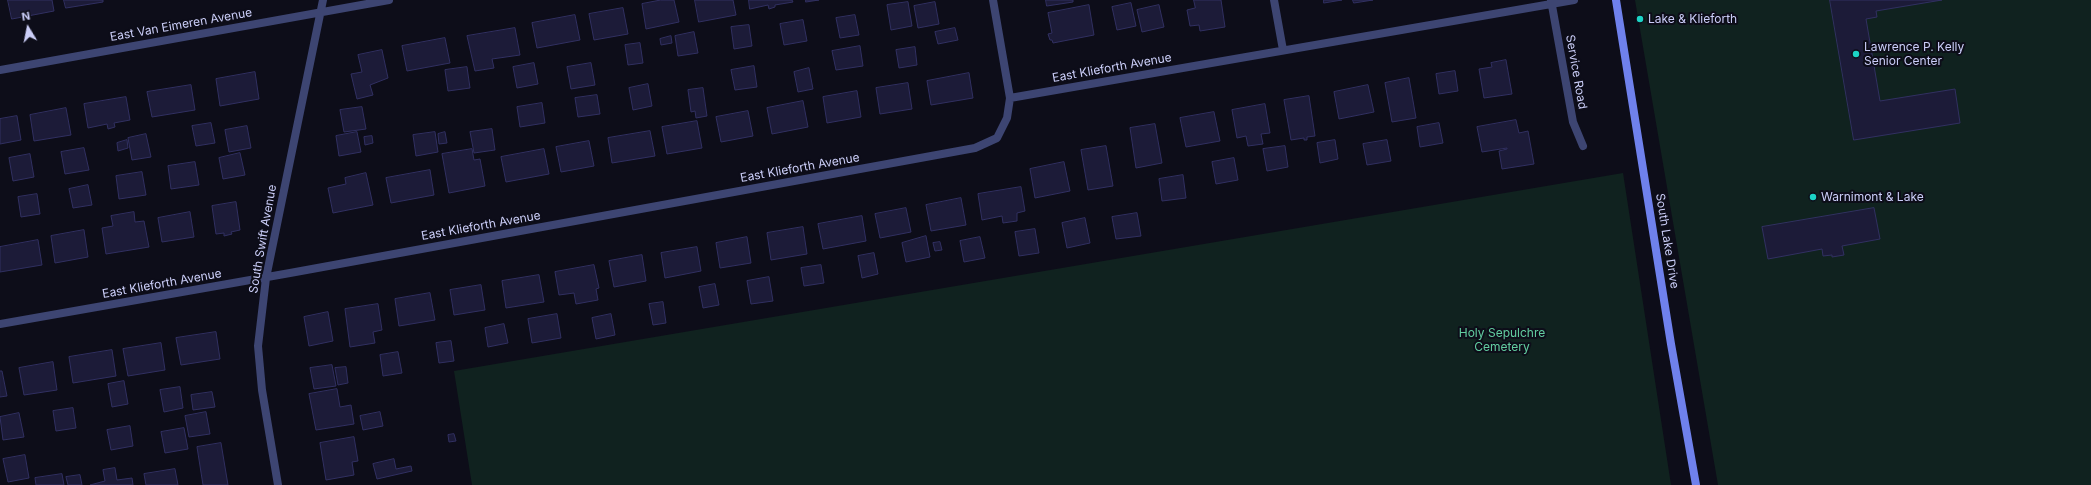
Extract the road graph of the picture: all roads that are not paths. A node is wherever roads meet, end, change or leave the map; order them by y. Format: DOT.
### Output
graph roads {
  1 [pos="324,0"];
  2 [pos="389,0"];
  3 [pos="993,0"];
  4 [pos="1274,0"];
  5 [pos="1574,0"];
  6 [pos="1616,0"];
  7 [pos="1552,2"];
  8 [pos="321,12"];
  9 [pos="1283,50"];
  10 [pos="0,70"];
  11 [pos="1010,98"];
  12 [pos="1583,146"];
  13 [pos="266,278"];
  14 [pos="0,324"];
  15 [pos="278,485"];
  16 [pos="1696,485"];
  1 -- 8 [label="street, South Swift Avenue"];
  2 -- 8 [label="street, East Van Eimeren Avenue"];
  3 -- 11 [label="street"];
  4 -- 9 [label="street"];
  5 -- 7 [label="street, East Klieforth Avenue"];
  6 -- 16 [label="main road, South Lake Drive"];
  7 -- 9 [label="street, East Klieforth Avenue"];
  7 -- 12 [label="street, Service Road"];
  8 -- 10 [label="street, East Van Eimeren Avenue"];
  8 -- 13 [label="street, South Swift Avenue"];
  9 -- 11 [label="street, East Klieforth Avenue"];
  11 -- 13 [label="street, East Klieforth Avenue"];
  13 -- 14 [label="street, East Klieforth Avenue"];
  13 -- 15 [label="street, South Swift Avenue"];
}
